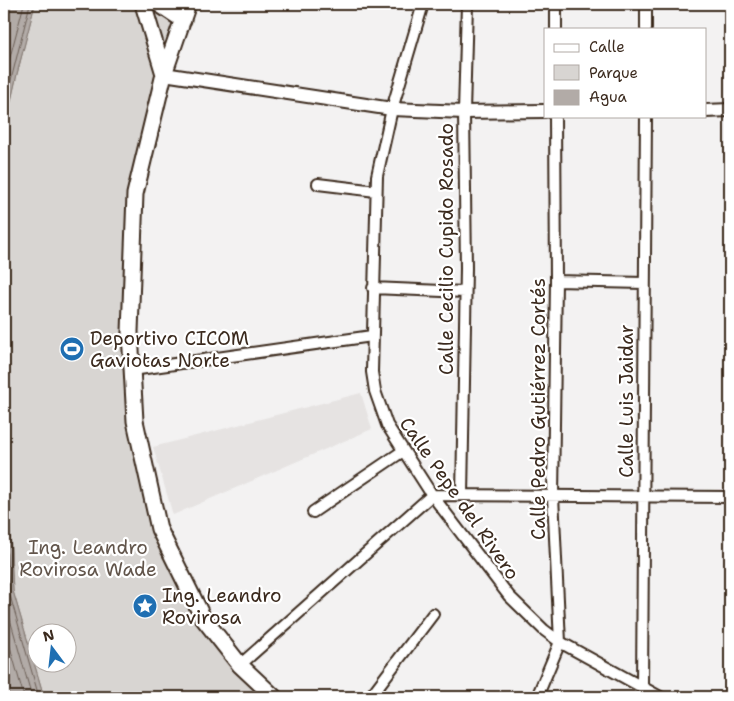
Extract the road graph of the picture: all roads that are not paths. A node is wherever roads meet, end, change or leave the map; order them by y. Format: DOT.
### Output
graph roads {
  1 [pos="144,4"];
  2 [pos="158,4"];
  3 [pos="188,4"];
  4 [pos="423,4"];
  5 [pos="466,4"];
  6 [pos="556,4"];
  7 [pos="646,4"];
  8 [pos="183,20"];
  9 [pos="556,28"];
  10 [pos="646,28"];
  11 [pos="164,74"];
  12 [pos="392,109"];
  13 [pos="706,110"];
  14 [pos="730,110"];
  15 [pos="544,111"];
  16 [pos="464,112"];
  17 [pos="555,118"];
  18 [pos="646,118"];
  19 [pos="318,184"];
  20 [pos="376,191"];
  21 [pos="556,281"];
  22 [pos="644,283"];
  23 [pos="373,288"];
  24 [pos="465,292"];
  25 [pos="372,336"];
  26 [pos="132,370"];
  27 [pos="402,451"];
  28 [pos="432,495"];
  29 [pos="462,495"];
  30 [pos="553,496"];
  31 [pos="730,497"];
  32 [pos="643,498"];
  33 [pos="314,512"];
  34 [pos="433,614"];
  35 [pos="560,642"];
  36 [pos="240,665"];
  37 [pos="642,686"];
  38 [pos="274,697"];
  39 [pos="370,697"];
  40 [pos="537,697"];
  41 [pos="660,697"];
  1 -- 11 [label="main road"];
  2 -- 8 [label="main road"];
  3 -- 8 [label="main road"];
  4 -- 12 [label="street, Calle Pepe del Rivero"];
  5 -- 16 [label="street, Calle Cecilio Cupido Rosado"];
  6 -- 9 [label="street"];
  7 -- 10 [label="street"];
  8 -- 11 [label="main road"];
  11 -- 12 [label="street"];
  11 -- 26 [label="main road"];
  12 -- 16 [label="street"];
  12 -- 20 [label="street, Calle Pepe del Rivero"];
  13 -- 14 [label="street"];
  15 -- 16 [label="street"];
  16 -- 24 [label="street, Calle Cecilio Cupido Rosado"];
  17 -- 21 [label="street, Calle Pedro Gutiérrez Cortés"];
  18 -- 22 [label="street, Calle Luis Jaidar"];
  19 -- 20 [label="street"];
  20 -- 23 [label="street, Calle Pepe del Rivero"];
  21 -- 22 [label="street"];
  21 -- 30 [label="street, Calle Pedro Gutiérrez Cortés"];
  22 -- 32 [label="street, Calle Luis Jaidar"];
  23 -- 24 [label="street"];
  23 -- 25 [label="street, Calle Pepe del Rivero"];
  24 -- 29 [label="street, Calle Cecilio Cupido Rosado"];
  25 -- 26 [label="street"];
  25 -- 27 [label="street, Calle Pepe del Rivero"];
  26 -- 36 [label="main road"];
  27 -- 28 [label="street, Calle Pepe del Rivero"];
  27 -- 33 [label="street"];
  28 -- 29 [label="street"];
  28 -- 35 [label="street, Calle Pepe del Rivero"];
  28 -- 36 [label="street"];
  29 -- 30 [label="street"];
  30 -- 32 [label="street"];
  30 -- 35 [label="street, Calle Pedro Gutiérrez Cortés"];
  31 -- 32 [label="street"];
  32 -- 37 [label="street, Calle Luis Jaidar"];
  34 -- 39 [label="street"];
  35 -- 37 [label="street, Calle Pepe del Rivero"];
  35 -- 40 [label="street, Calle Pedro Gutiérrez Cortés"];
  36 -- 38 [label="main road"];
  37 -- 41 [label="street, Calle Pepe del Rivero"];
}
